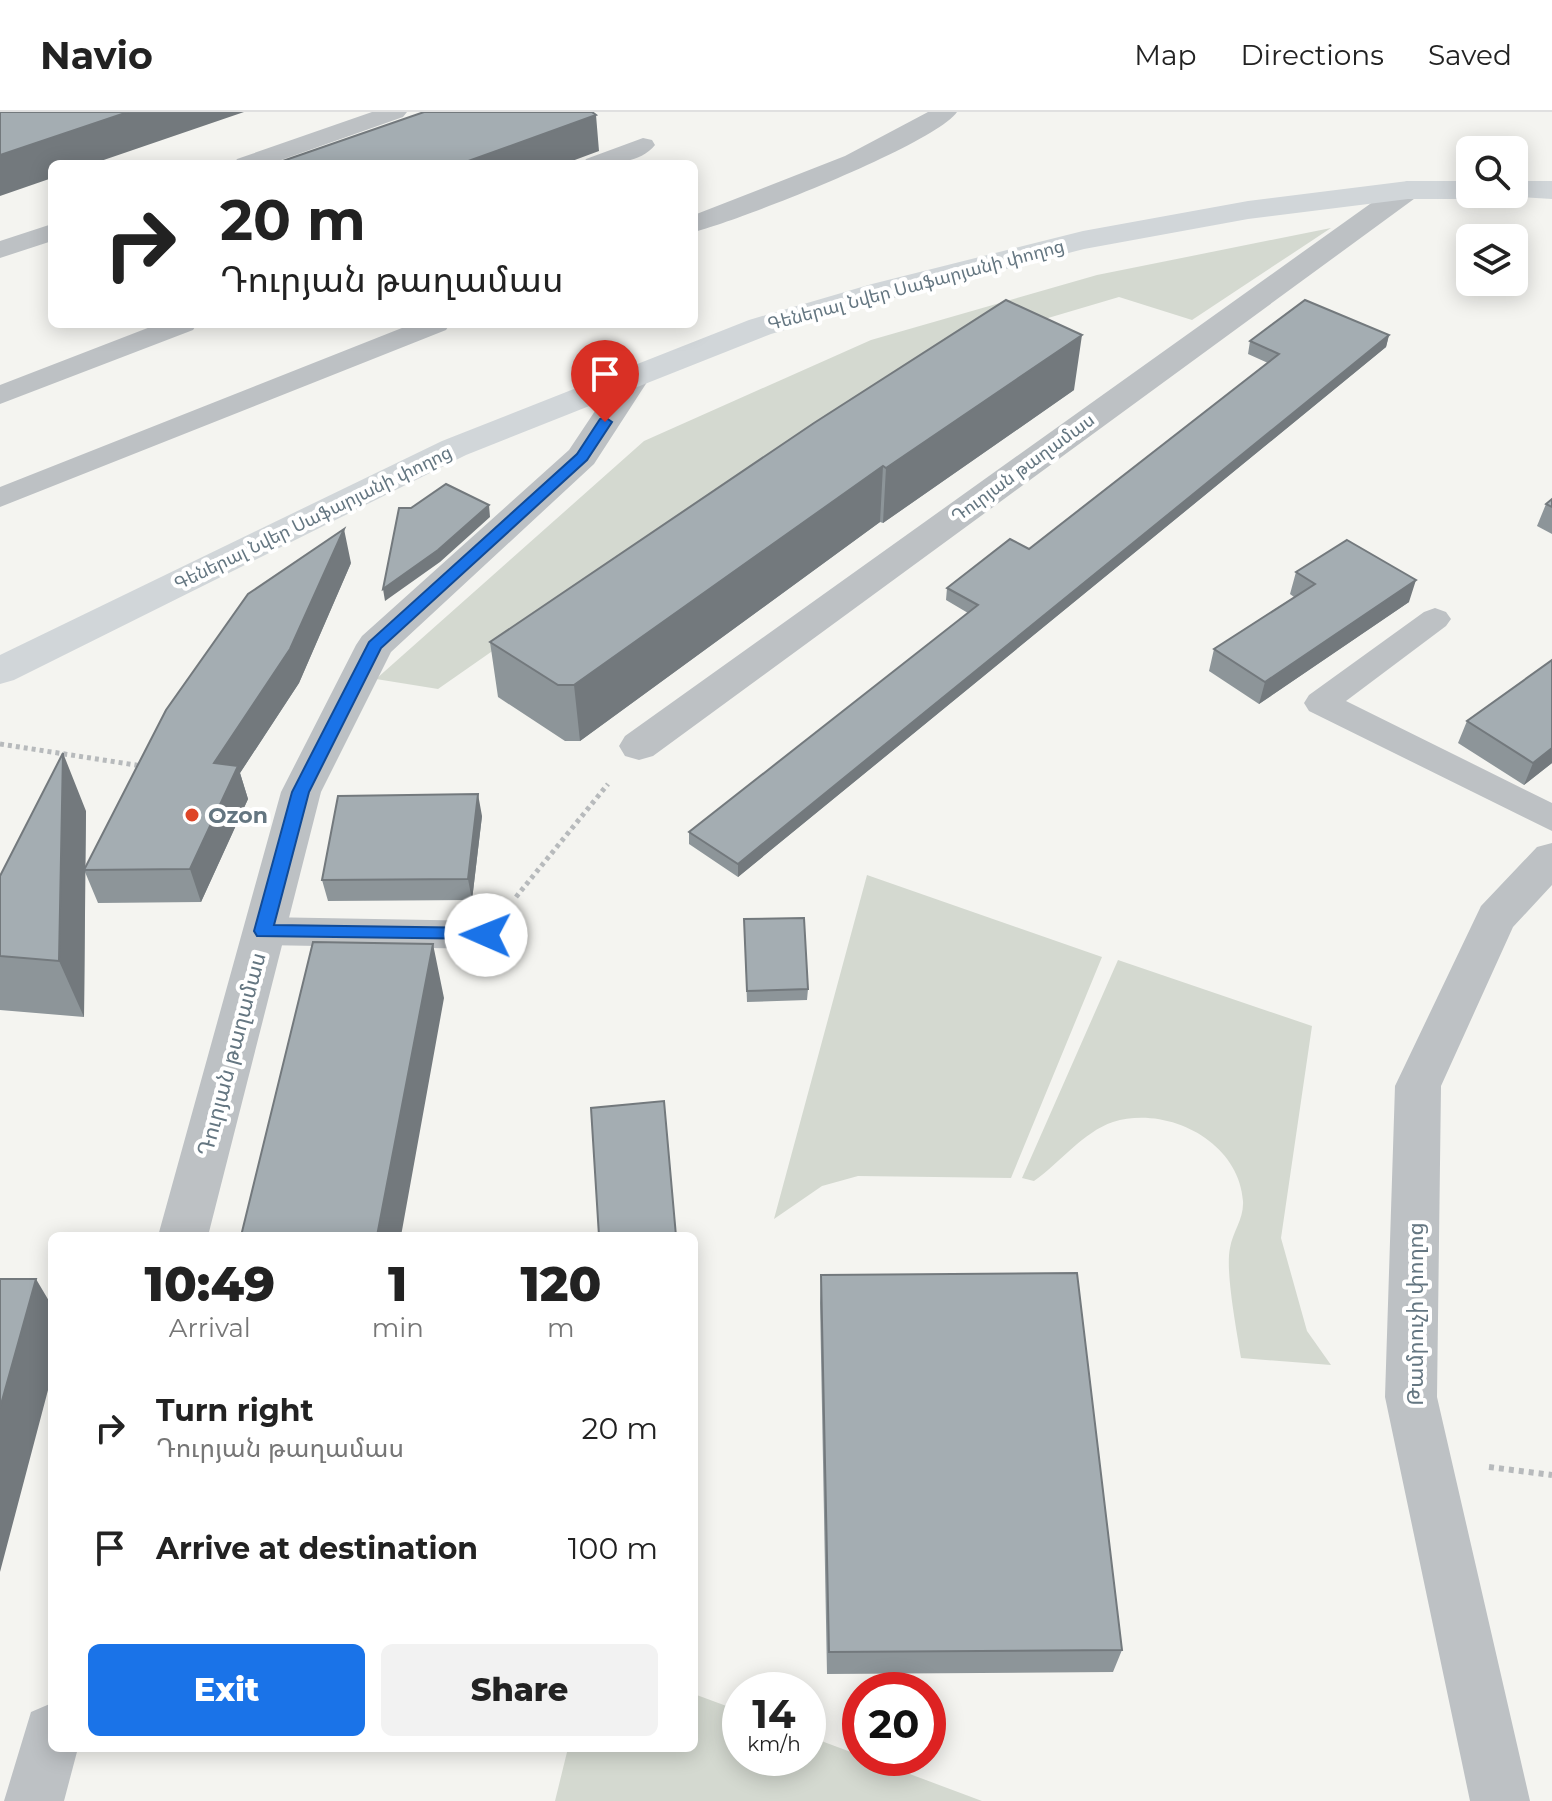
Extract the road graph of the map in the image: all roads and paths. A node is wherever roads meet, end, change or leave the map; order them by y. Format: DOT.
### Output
graph roads {
  1 [pos="395,112"];
  2 [pos="945,112"];
  3 [pos="643,145"];
  4 [pos="257,160"];
  5 [pos="605,160"];
  6 [pos="1408,190"];
  7 [pos="1456,190"];
  8 [pos="1528,190"];
  9 [pos="1552,190"];
  10 [pos="698,222"];
  11 [pos="48,233"];
  12 [pos="0,250"];
  13 [pos="173,328"];
  14 [pos="426,328"];
  15 [pos="635,376"];
  16 [pos="0,395"];
  17 [pos="0,498"];
  18 [pos="1435,619"];
  19 [pos="0,671"];
  20 [pos="0,744"];
  21 [pos="639,746"];
  22 [pos="150,768"];
  23 [pos="1552,818"];
  24 [pos="1552,858"];
  25 [pos="263,931"];
  26 [pos="486,935"];
  27 [pos="184,1232"];
  28 [pos="48,1748"];
  29 [pos="34,1801"];
  30 [pos="1500,1801"];
  1 -- 4 [label="lane"];
  2 -- 10 [label="lane"];
  3 -- 5 [label="lane"];
  6 -- 7 [label="street, Գեներալ Նվեր Սաֆարյանի փողոց"];
  6 -- 15 [label="street, Գեներալ Նվեր Սաֆարյանի փողոց"];
  6 -- 21 [label="street, Դուրյան թաղամաս"];
  8 -- 9 [label="street"];
  11 -- 12 [label="lane"];
  13 -- 16 [label="lane"];
  14 -- 17 [label="lane"];
  15 -- 19 [label="street, Գեներալ Նվեր Սաֆարյանի փողոց"];
  15 -- 25 [label="street, Դուրյան թաղամաս"];
  18 -- 23 [label="lane"];
  20 -- 22 [label="path"];
  21 -- 26 [label="path"];
  24 -- 30 [label="street, Թամրուչի փողոց"];
  25 -- 26 [label="lane"];
  25 -- 27 [label="street, Դուրյան թաղամաս"];
  28 -- 29 [label="street"];
}
